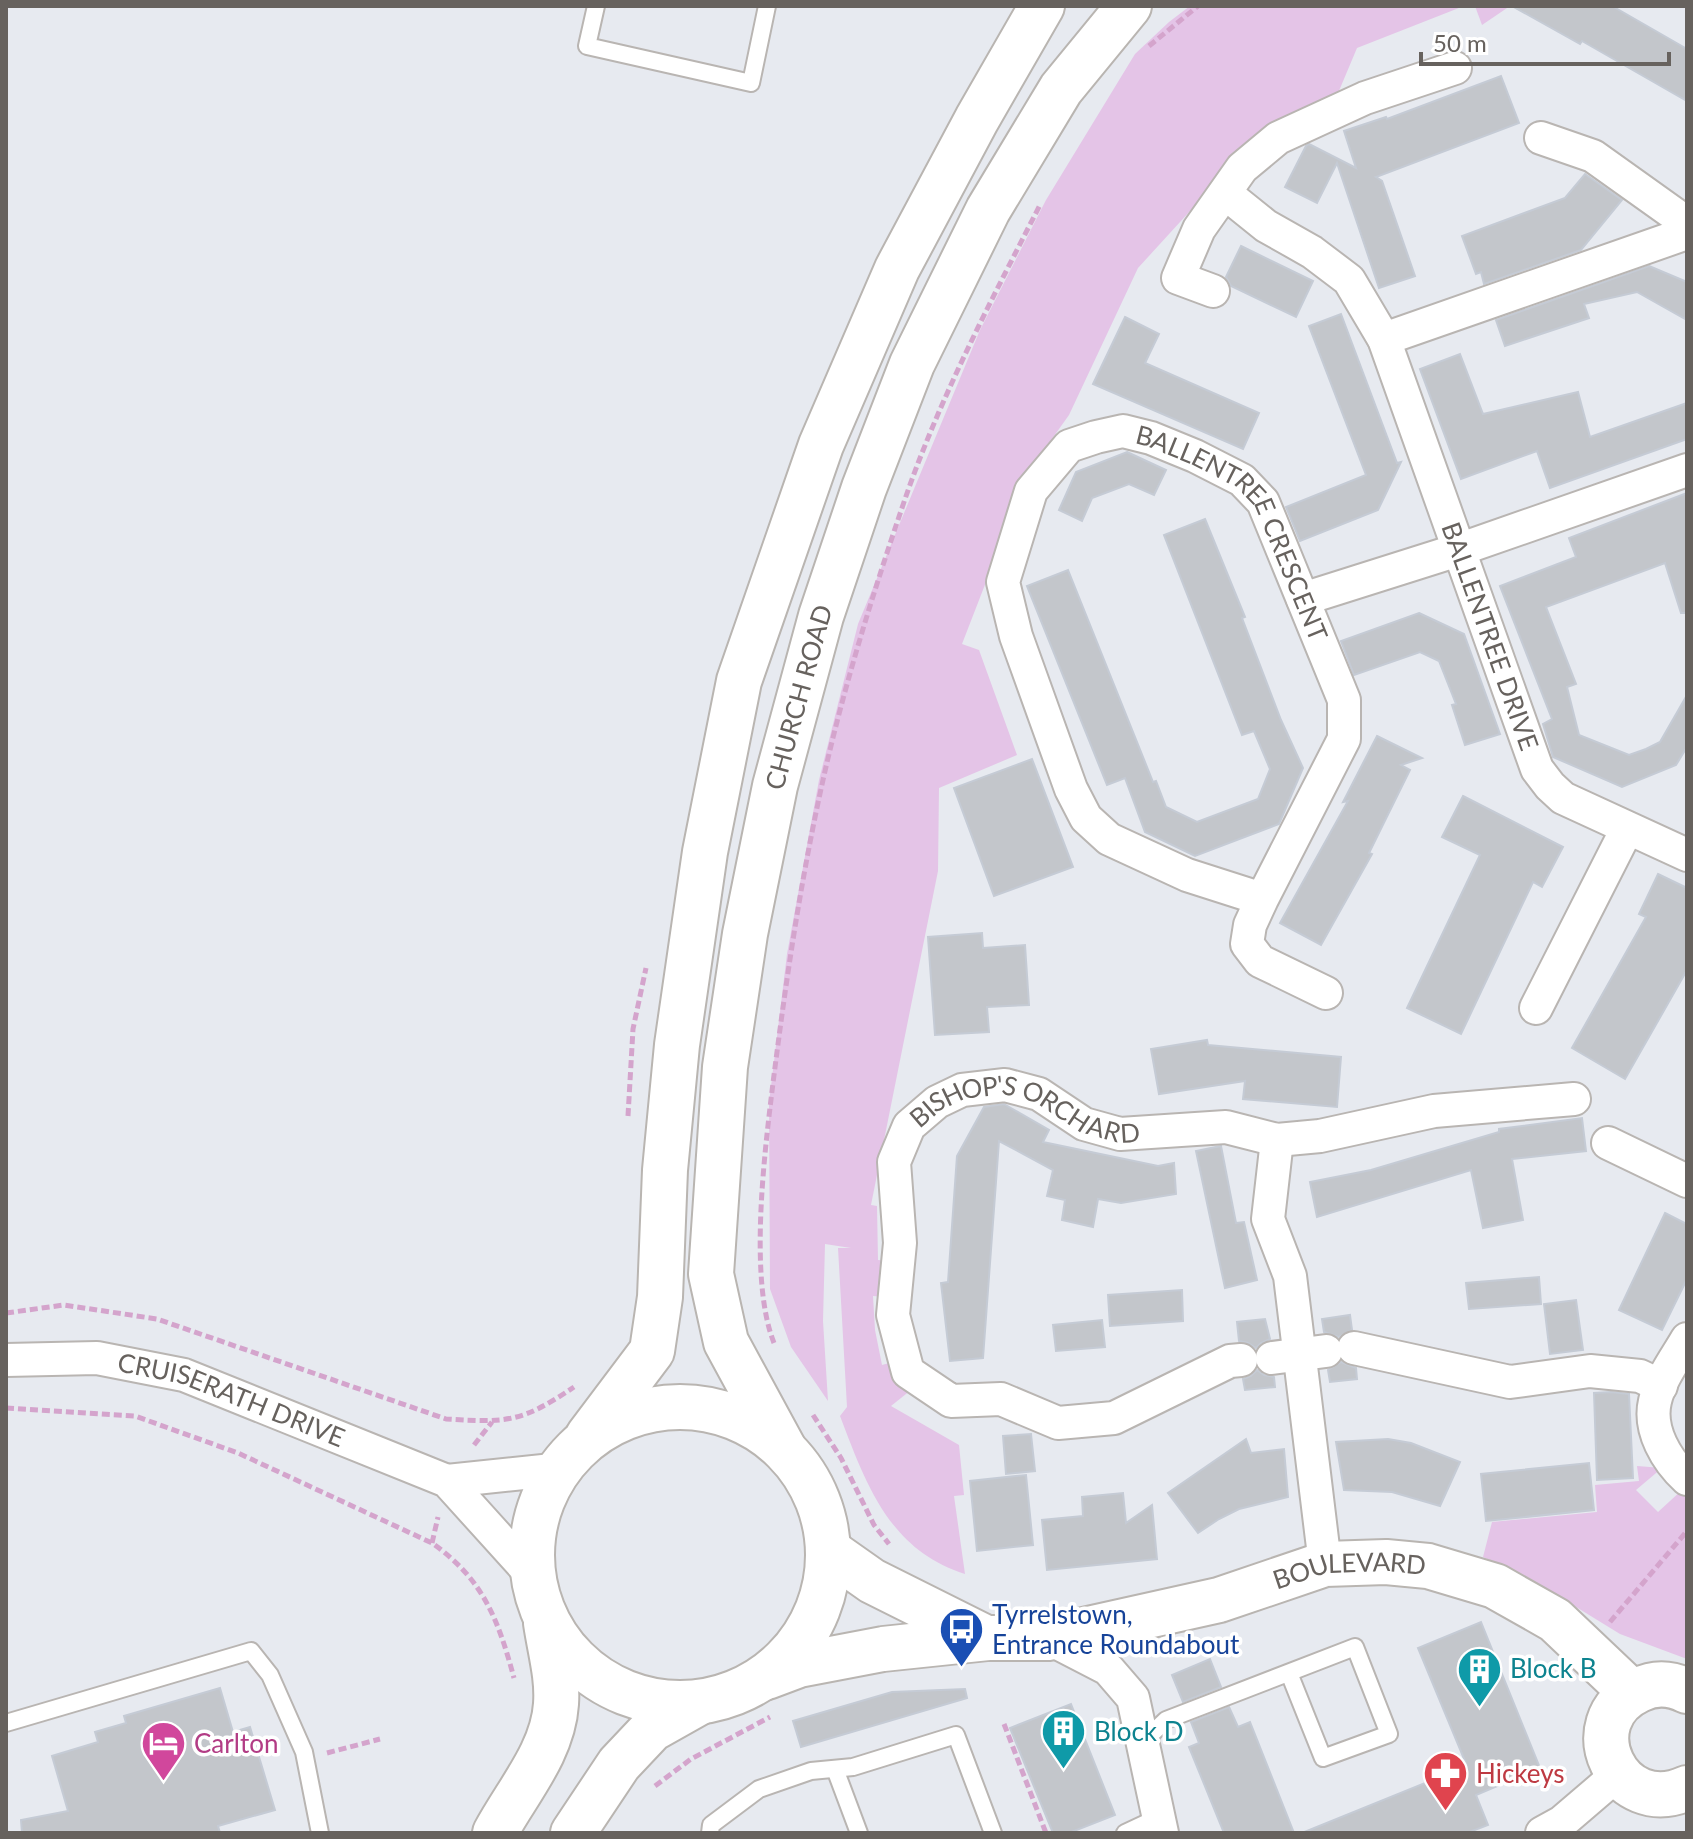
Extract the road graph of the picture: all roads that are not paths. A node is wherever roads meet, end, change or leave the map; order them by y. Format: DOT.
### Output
graph roads {
  1 [pos="596,6"];
  2 [pos="767,6"];
  3 [pos="1042,6"];
  4 [pos="1129,6"];
  5 [pos="1455,68"];
  6 [pos="1541,138"];
  7 [pos="1225,193"];
  8 [pos="1687,223"];
  9 [pos="1687,233"];
  10 [pos="1213,291"];
  11 [pos="1384,339"];
  12 [pos="1687,470"];
  13 [pos="1458,550"];
  14 [pos="1303,599"];
  15 [pos="1627,829"];
  16 [pos="1686,851"];
  17 [pos="1262,899"];
  18 [pos="1326,993"];
  19 [pos="1536,1008"];
  20 [pos="1574,1099"];
  21 [pos="1277,1140"];
  22 [pos="1608,1143"];
  23 [pos="1687,1181"];
  24 [pos="1687,1339"];
  25 [pos="1299,1354"];
  26 [pos="6,1360"];
  27 [pos="1661,1386"];
  28 [pos="783,1447"];
  29 [pos="575,1452"];
  30 [pos="1687,1479"];
  31 [pos="447,1481"];
  32 [pos="828,1550"];
  33 [pos="1325,1564"];
  34 [pos="531,1574"];
  35 [pos="546,1622"];
  36 [pos="988,1638"];
  37 [pos="1048,1638"];
  38 [pos="1289,1673"];
  39 [pos="1687,1691"];
  40 [pos="1632,1693"];
  41 [pos="769,1696"];
  42 [pos="702,1701"];
  43 [pos="6,1723"];
  44 [pos="1141,1744"];
  45 [pos="835,1769"];
  46 [pos="1618,1774"];
  47 [pos="1687,1788"];
  48 [pos="1160,1826"];
  49 [pos="320,1833"];
  50 [pos="495,1833"];
  51 [pos="573,1833"];
  52 [pos="710,1833"];
  53 [pos="859,1833"];
  54 [pos="993,1833"];
  55 [pos="1125,1833"];
  56 [pos="1542,1833"];
  1 -- 2 [label="lane"];
  3 -- 29 [label="main road"];
  4 -- 28 [label="main road, CHURCH ROAD"];
  5 -- 7 [label="street"];
  6 -- 8 [label="street"];
  7 -- 10 [label="street"];
  7 -- 11 [label="street, BALLENTREE DRIVE"];
  9 -- 11 [label="street"];
  11 -- 13 [label="street, BALLENTREE DRIVE"];
  12 -- 13 [label="street"];
  13 -- 14 [label="street"];
  13 -- 15 [label="street, BALLENTREE DRIVE"];
  14 -- 17 [label="street, BALLENTREE CRESCENT"];
  14 -- 17 [label="street, BALLENTREE CRESCENT"];
  15 -- 16 [label="street, BALLENTREE DRIVE"];
  15 -- 19 [label="street"];
  17 -- 18 [label="street, BALLENTREE CRESCENT"];
  20 -- 21 [label="street, BISHOP'S ORCHARD"];
  21 -- 25 [label="street"];
  21 -- 25 [label="street, BISHOP'S ORCHARD"];
  22 -- 23 [label="street"];
  24 -- 27 [label="street"];
  25 -- 27 [label="street"];
  25 -- 33 [label="street"];
  26 -- 31 [label="street, CRUISERATH DRIVE"];
  27 -- 30 [label="street"];
  28 -- 29 [label="main road"];
  28 -- 32 [label="main road"];
  29 -- 31 [label="street"];
  29 -- 34 [label="main road"];
  31 -- 34 [label="street"];
  32 -- 36 [label="main road, BOULEVARD"];
  32 -- 41 [label="main road"];
  33 -- 37 [label="main road, BOULEVARD"];
  33 -- 40 [label="main road, BOULEVARD"];
  34 -- 35 [label="main road"];
  35 -- 42 [label="main road"];
  35 -- 50 [label="main road"];
  36 -- 37 [label="main road, BOULEVARD"];
  36 -- 41 [label="main road, BOULEVARD"];
  37 -- 44 [label="street"];
  38 -- 38 [label="lane"];
  38 -- 44 [label="lane"];
  39 -- 40 [label="main road"];
  40 -- 46 [label="main road"];
  41 -- 42 [label="main road, BOULEVARD"];
  42 -- 51 [label="main road"];
  43 -- 49 [label="lane"];
  44 -- 48 [label="street"];
  45 -- 52 [label="lane"];
  45 -- 53 [label="lane"];
  45 -- 54 [label="lane"];
  46 -- 47 [label="main road"];
  46 -- 56 [label="street"];
  48 -- 55 [label="lane"];
}
